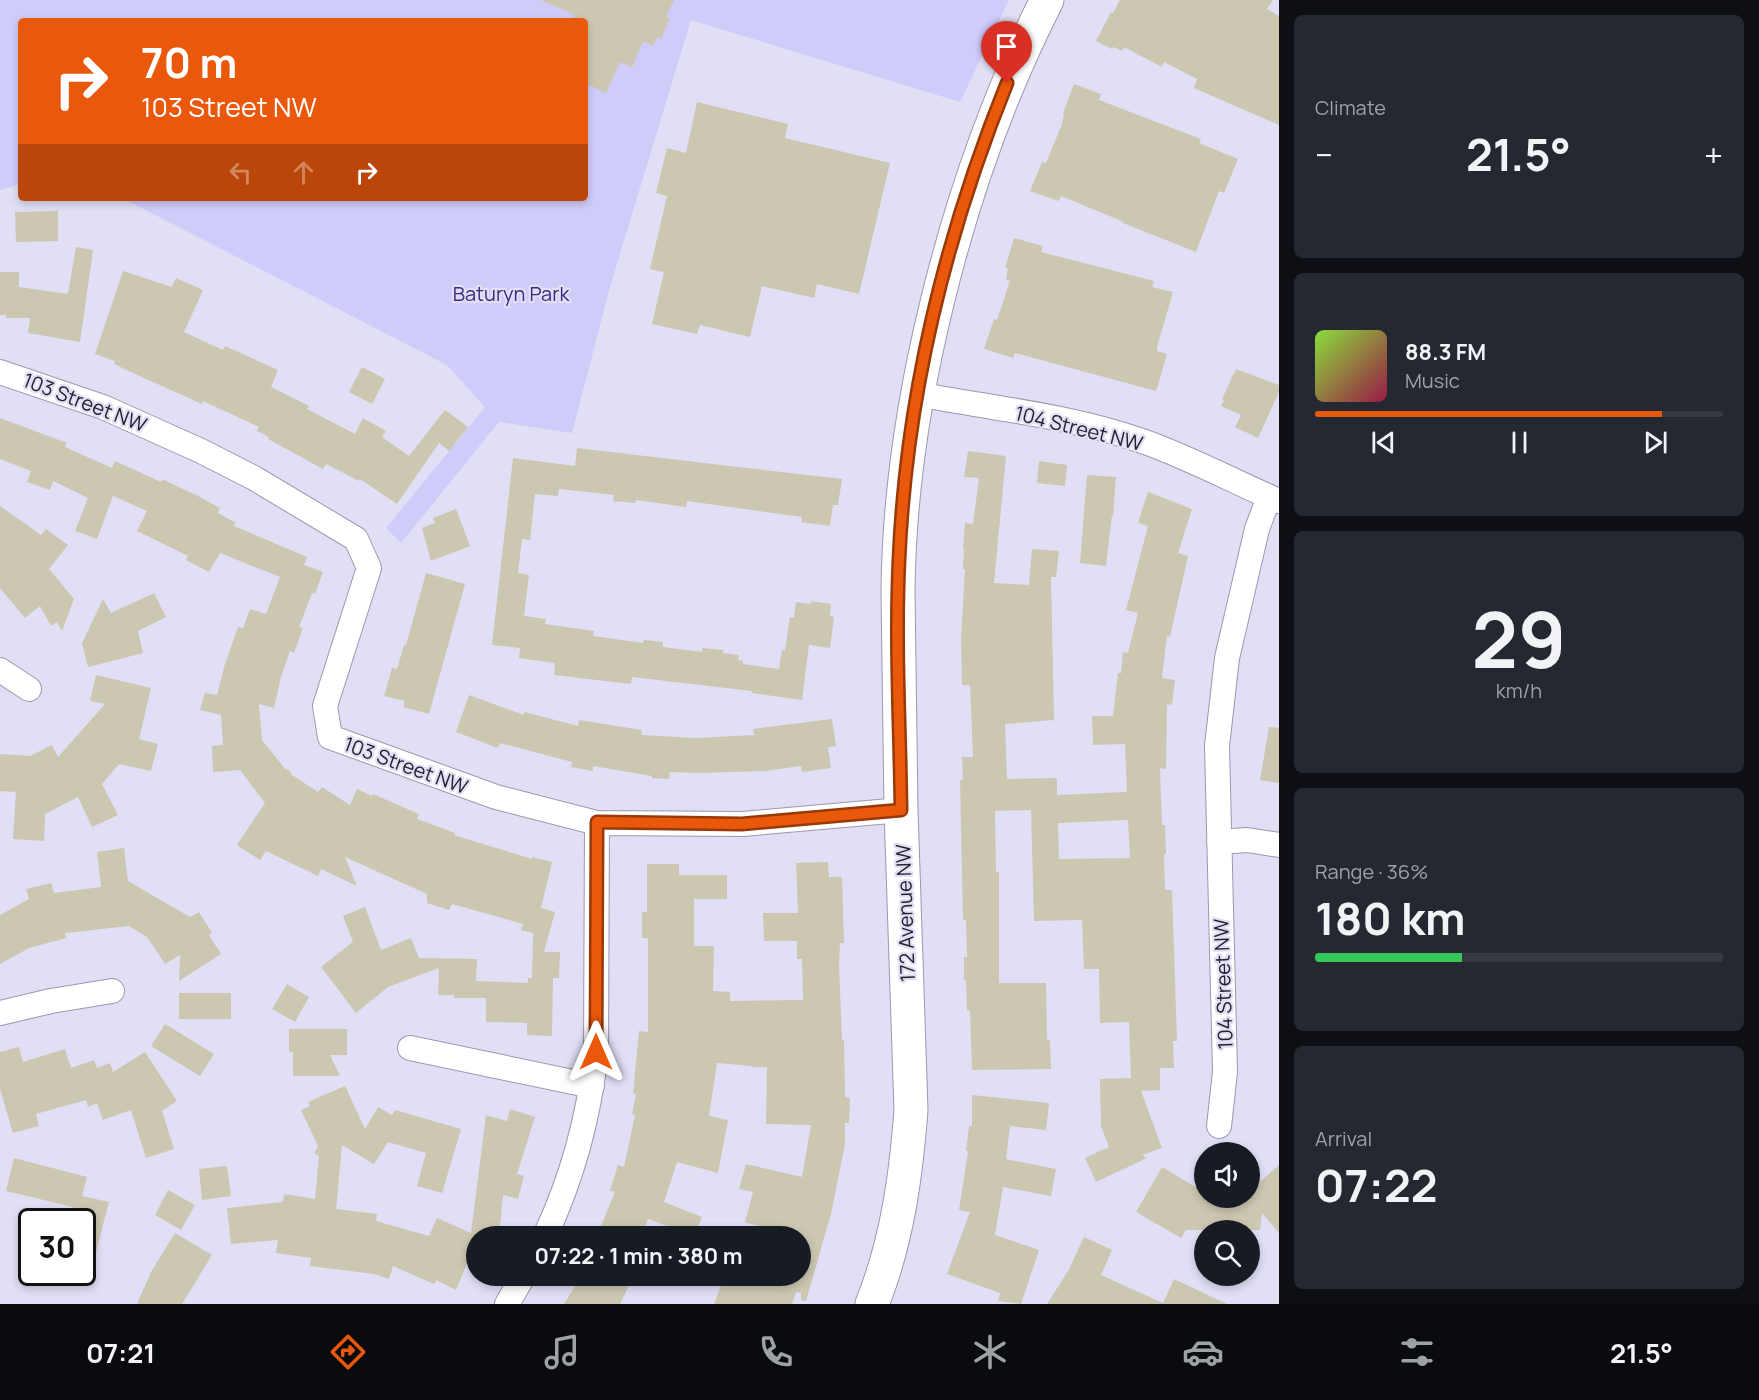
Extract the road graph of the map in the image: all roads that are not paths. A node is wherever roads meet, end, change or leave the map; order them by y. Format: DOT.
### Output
graph roads {
  1 [pos="1047,0"];
  2 [pos="0,372"];
  3 [pos="916,393"];
  4 [pos="1274,499"];
  5 [pos="0,670"];
  6 [pos="28,689"];
  7 [pos="901,810"];
  8 [pos="597,822"];
  9 [pos="1219,842"];
  10 [pos="1279,845"];
  11 [pos="112,991"];
  12 [pos="0,1013"];
  13 [pos="410,1048"];
  14 [pos="592,1086"];
  15 [pos="1219,1126"];
  16 [pos="549,1226"];
  17 [pos="518,1286"];
  18 [pos="880,1301"];
  19 [pos="507,1304"];
  1 -- 3 [label="street, 172 Avenue NW"];
  2 -- 8 [label="street, 103 Street NW"];
  3 -- 4 [label="street, 104 Street NW"];
  3 -- 7 [label="street, 172 Avenue NW"];
  4 -- 9 [label="street, 104 Street NW"];
  5 -- 6 [label="street"];
  7 -- 8 [label="street, 103 Street NW"];
  7 -- 18 [label="street, 172 Avenue NW"];
  8 -- 14 [label="street"];
  9 -- 10 [label="street"];
  9 -- 15 [label="street, 104 Street NW"];
  11 -- 12 [label="street"];
  13 -- 14 [label="street"];
  14 -- 16 [label="street"];
  17 -- 19 [label="street"];
}
